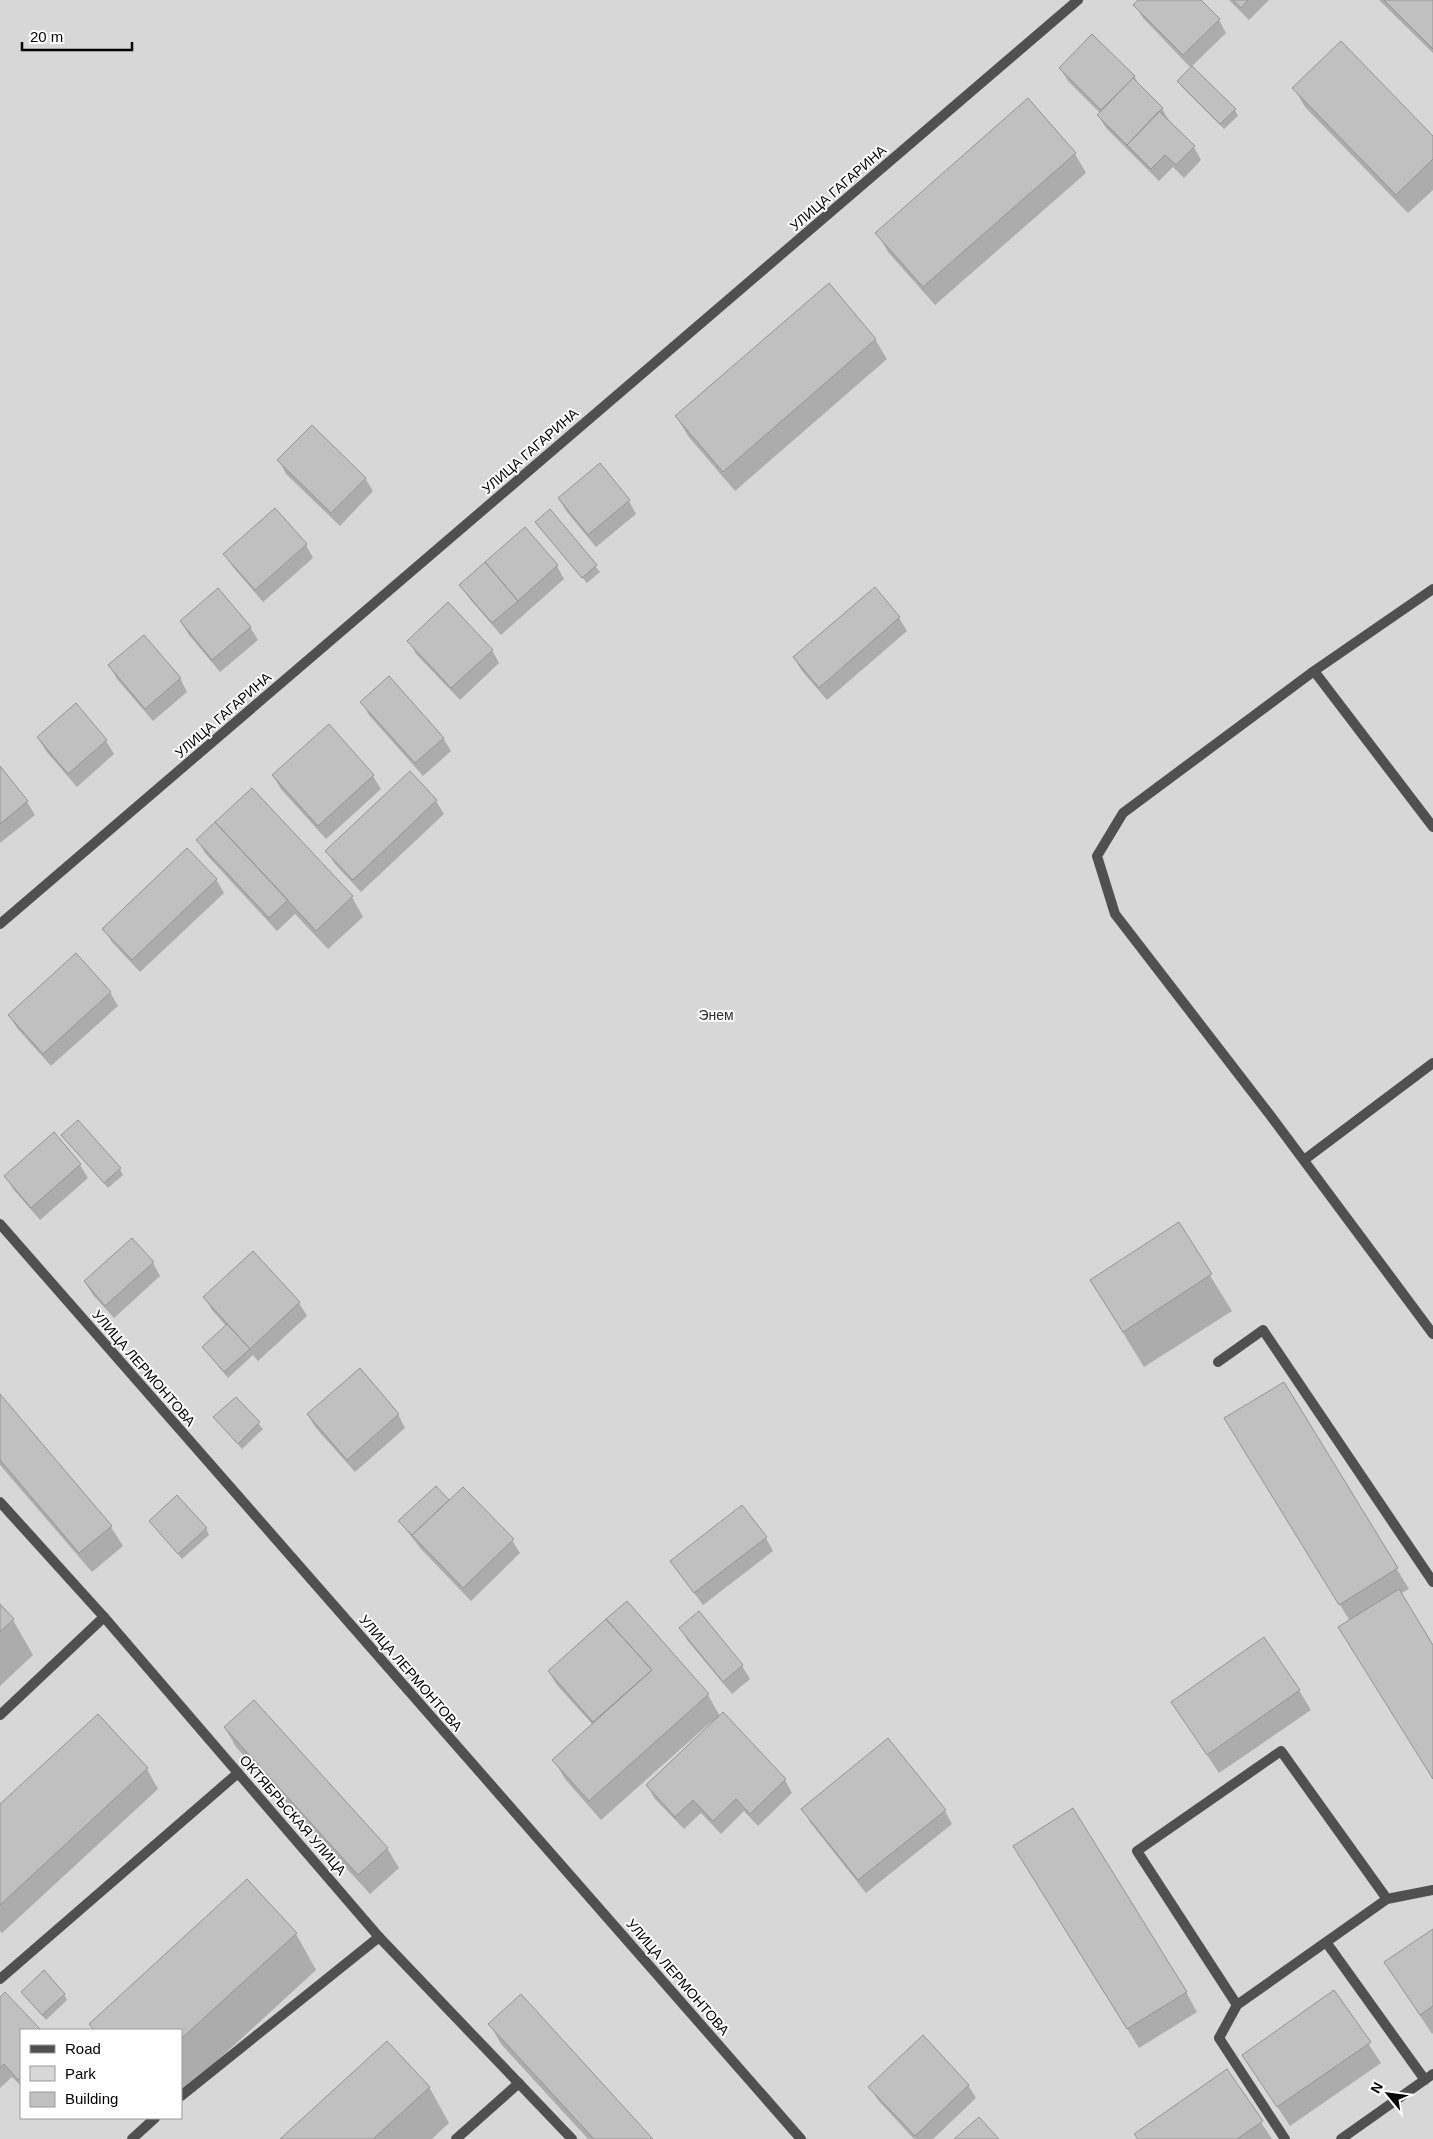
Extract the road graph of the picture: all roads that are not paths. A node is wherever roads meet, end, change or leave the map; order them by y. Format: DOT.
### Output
graph roads {
  1 [pos="1078,0"];
  2 [pos="1433,589"];
  3 [pos="1314,671"];
  4 [pos="1433,828"];
  5 [pos="0,924"];
  6 [pos="1433,1063"];
  7 [pos="1304,1160"];
  8 [pos="0,1224"];
  9 [pos="1433,1334"];
  10 [pos="1218,1362"];
  11 [pos="0,1502"];
  12 [pos="1433,1582"];
  13 [pos="104,1617"];
  14 [pos="0,1715"];
  15 [pos="238,1773"];
  16 [pos="1433,1890"];
  17 [pos="1387,1900"];
  18 [pos="379,1936"];
  19 [pos="1326,1942"];
  20 [pos="0,1979"];
  21 [pos="1237,2005"];
  22 [pos="1429,2077"];
  23 [pos="519,2083"];
  24 [pos="182,2095"];
  25 [pos="154,2119"];
  26 [pos="132,2139"];
  27 [pos="456,2139"];
  28 [pos="572,2139"];
  29 [pos="801,2139"];
  30 [pos="1285,2139"];
  31 [pos="1341,2139"];
  1 -- 5 [label="street, УЛИЦА ГАГАРИНА"];
  2 -- 3 [label="street"];
  3 -- 4 [label="street"];
  3 -- 7 [label="street"];
  6 -- 7 [label="street"];
  7 -- 9 [label="street"];
  8 -- 29 [label="street, УЛИЦА ЛЕРМОНТОВА"];
  10 -- 12 [label="street"];
  11 -- 13 [label="street, ОКТЯБРЬСКАЯ УЛИЦА"];
  13 -- 14 [label="street"];
  13 -- 15 [label="street, ОКТЯБРЬСКАЯ УЛИЦА"];
  15 -- 18 [label="street, ОКТЯБРЬСКАЯ УЛИЦА"];
  15 -- 20 [label="street"];
  16 -- 17 [label="street"];
  17 -- 19 [label="street"];
  17 -- 21 [label="street"];
  18 -- 23 [label="street, ОКТЯБРЬСКАЯ УЛИЦА"];
  18 -- 24 [label="street"];
  19 -- 21 [label="street"];
  19 -- 22 [label="street"];
  21 -- 30 [label="street"];
  22 -- 31 [label="street"];
  23 -- 27 [label="street"];
  23 -- 28 [label="street, ОКТЯБРЬСКАЯ УЛИЦА"];
  25 -- 26 [label="street"];
}
